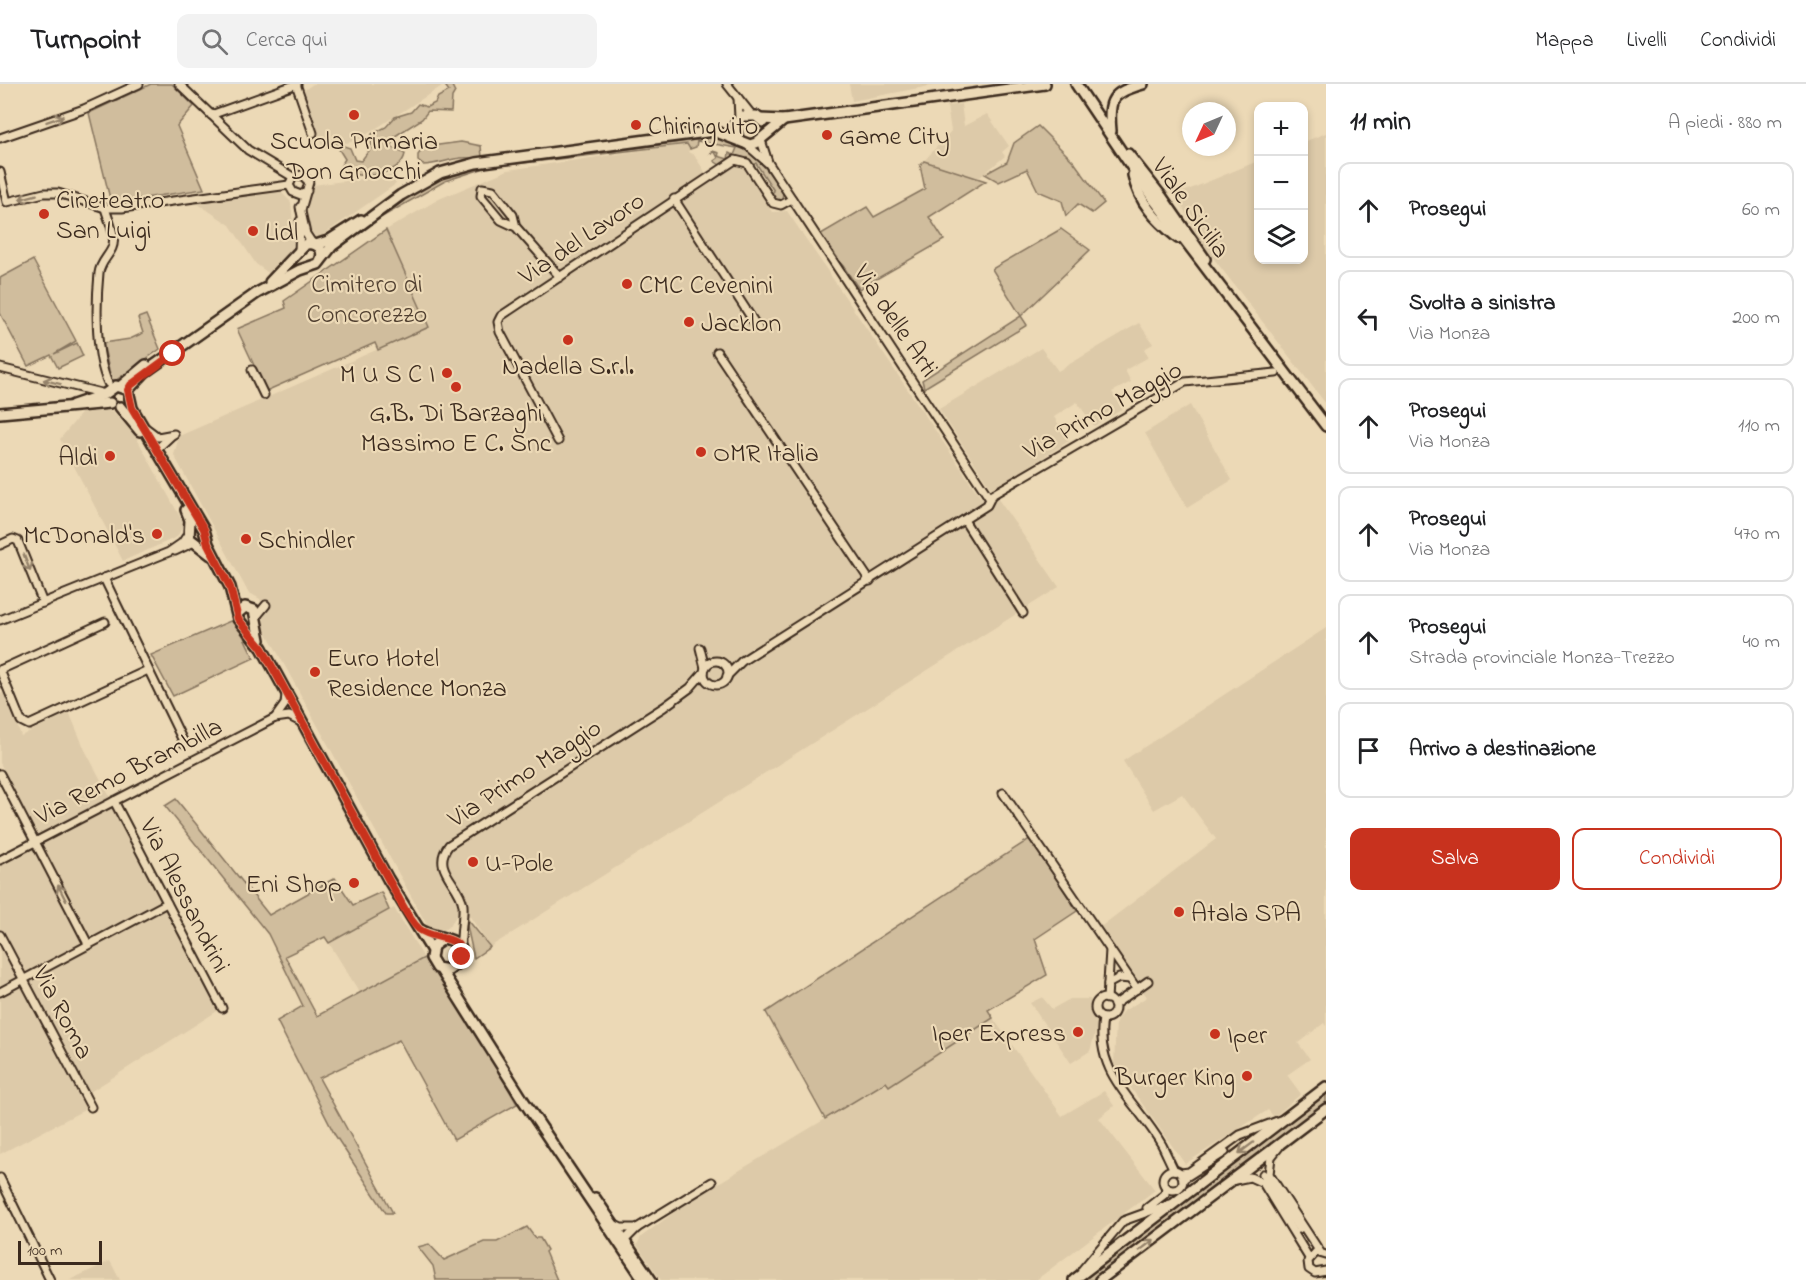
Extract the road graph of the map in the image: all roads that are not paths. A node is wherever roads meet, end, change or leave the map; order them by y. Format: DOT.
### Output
graph roads {
  1 [pos="139,84"];
  2 [pos="178,84"];
  3 [pos="296,84"];
  4 [pos="727,84"];
  5 [pos="1015,84"];
  6 [pos="1045,84"];
  7 [pos="1076,84"];
  8 [pos="1143,84"];
  9 [pos="1002,89"];
  10 [pos="738,98"];
  11 [pos="211,115"];
  12 [pos="756,116"];
  13 [pos="738,120"];
  14 [pos="784,120"];
  15 [pos="313,133"];
  16 [pos="687,134"];
  17 [pos="1111,134"];
  18 [pos="0,138"];
  19 [pos="762,138"];
  20 [pos="742,142"];
  21 [pos="1120,147"];
  22 [pos="769,164"];
  23 [pos="1132,169"];
  24 [pos="0,172"];
  25 [pos="293,177"];
  26 [pos="289,185"];
  27 [pos="307,191"];
  28 [pos="295,194"];
  29 [pos="1152,197"];
  30 [pos="674,199"];
  31 [pos="792,199"];
  32 [pos="395,200"];
  33 [pos="1164,205"];
  34 [pos="105,208"];
  35 [pos="301,211"];
  36 [pos="1149,211"];
  37 [pos="516,227"];
  38 [pos="314,244"];
  39 [pos="1188,246"];
  40 [pos="299,252"];
  41 [pos="316,264"];
  42 [pos="560,277"];
  43 [pos="257,293"];
  44 [pos="1226,294"];
  45 [pos="758,328"];
  46 [pos="717,352"];
  47 [pos="0,368"];
  48 [pos="252,370"];
  49 [pos="1276,373"];
  50 [pos="124,388"];
  51 [pos="107,389"];
  52 [pos="264,395"];
  53 [pos="129,400"];
  54 [pos="110,403"];
  55 [pos="73,405"];
  56 [pos="120,407"];
  57 [pos="0,413"];
  58 [pos="1326,426"];
  59 [pos="144,427"];
  60 [pos="558,441"];
  61 [pos="157,449"];
  62 [pos="990,498"];
  63 [pos="964,520"];
  64 [pos="204,532"];
  65 [pos="192,537"];
  66 [pos="0,545"];
  67 [pos="215,559"];
  68 [pos="104,578"];
  69 [pos="870,580"];
  70 [pos="230,587"];
  71 [pos="43,603"];
  72 [pos="249,607"];
  73 [pos="238,613"];
  74 [pos="1023,613"];
  75 [pos="256,619"];
  76 [pos="0,620"];
  77 [pos="105,622"];
  78 [pos="243,624"];
  79 [pos="262,648"];
  80 [pos="742,660"];
  81 [pos="718,661"];
  82 [pos="0,670"];
  83 [pos="148,670"];
  84 [pos="704,670"];
  85 [pos="727,676"];
  86 [pos="711,684"];
  87 [pos="690,688"];
  88 [pos="286,691"];
  89 [pos="275,718"];
  90 [pos="303,723"];
  91 [pos="184,743"];
  92 [pos="0,774"];
  93 [pos="1004,793"];
  94 [pos="114,801"];
  95 [pos="35,842"];
  96 [pos="0,860"];
  97 [pos="167,903"];
  98 [pos="460,921"];
  99 [pos="417,927"];
  100 [pos="0,935"];
  101 [pos="445,938"];
  102 [pos="88,944"];
  103 [pos="461,948"];
  104 [pos="431,950"];
  105 [pos="1110,950"];
  106 [pos="458,965"];
  107 [pos="441,970"];
  108 [pos="1130,979"];
  109 [pos="22,980"];
  110 [pos="1148,981"];
  111 [pos="1108,984"];
  112 [pos="1137,989"];
  113 [pos="0,992"];
  114 [pos="1107,999"];
  115 [pos="1114,1005"];
  116 [pos="222,1008"];
  117 [pos="467,1012"];
  118 [pos="1103,1018"];
  119 [pos="1326,1087"];
  120 [pos="91,1107"];
  121 [pos="1326,1109"];
  122 [pos="1285,1118"];
  123 [pos="1281,1144"];
  124 [pos="1225,1152"];
  125 [pos="1167,1157"];
  126 [pos="1166,1173"];
  127 [pos="1179,1174"];
  128 [pos="1263,1174"];
  129 [pos="0,1178"];
  130 [pos="1232,1181"];
  131 [pos="712,1182"];
  132 [pos="1166,1187"];
  133 [pos="1176,1202"];
  134 [pos="1144,1211"];
  135 [pos="611,1225"];
  136 [pos="637,1228"];
  137 [pos="625,1240"];
  138 [pos="1317,1254"];
  139 [pos="1325,1274"];
  140 [pos="1075,1279"];
  141 [pos="50,1280"];
  142 [pos="644,1280"];
  143 [pos="651,1280"];
  144 [pos="1100,1280"];
  18 -- 1 [label="street, one-way"];
  2 -- 11 [label="street"];
  3 -- 11 [label="street"];
  3 -- 15 [label="street"];
  4 -- 10 [label="street"];
  5 -- 9 [label="main road"];
  6 -- 9 [label="main road"];
  7 -- 17 [label="main road, Viale Sicilia"];
  8 -- 17 [label="main road"];
  9 -- 14 [label="main road"];
  10 -- 12 [label="street"];
  10 -- 13 [label="street"];
  11 -- 25 [label="street"];
  12 -- 13 [label="main road"];
  12 -- 14 [label="main road"];
  12 -- 19 [label="main road"];
  13 -- 16 [label="main road"];
  13 -- 20 [label="main road"];
  14 -- 19 [label="main road"];
  16 -- 20 [label="main road"];
  16 -- 32 [label="main road"];
  17 -- 21 [label="main road, Viale Sicilia"];
  19 -- 20 [label="main road"];
  19 -- 22 [label="street, Via delle Arti"];
  20 -- 22 [label="street, Via delle Arti"];
  21 -- 23 [label="main road, Viale Sicilia"];
  21 -- 33 [label="main road, Viale Sicilia"];
  22 -- 31 [label="street, Via delle Arti"];
  23 -- 29 [label="main road, Viale Sicilia"];
  23 -- 36 [label="main road"];
  34 -- 24 [label="street, one-way"];
  25 -- 26 [label="street"];
  25 -- 27 [label="street"];
  26 -- 28 [label="street"];
  26 -- 34 [label="street"];
  27 -- 28 [label="street"];
  27 -- 35 [label="street"];
  28 -- 35 [label="street"];
  29 -- 33 [label="main road"];
  29 -- 33 [label="main road, Viale Sicilia"];
  29 -- 36 [label="main road"];
  30 -- 31 [label="street, Via del Lavoro"];
  30 -- 42 [label="street, Via del Lavoro"];
  30 -- 45 [label="street"];
  31 -- 62 [label="street, Via delle Arti"];
  32 -- 38 [label="main road"];
  32 -- 41 [label="main road"];
  33 -- 36 [label="main road"];
  33 -- 39 [label="main road, Viale Sicilia"];
  33 -- 44 [label="main road, Viale Sicilia"];
  34 -- 51 [label="street"];
  35 -- 38 [label="street"];
  35 -- 40 [label="street"];
  36 -- 39 [label="main road"];
  37 -- 37 [label="street"];
  37 -- 42 [label="street"];
  38 -- 40 [label="main road"];
  38 -- 41 [label="main road"];
  39 -- 44 [label="main road, Viale Sicilia"];
  40 -- 41 [label="main road"];
  40 -- 43 [label="main road"];
  41 -- 43 [label="main road"];
  42 -- 60 [label="street, Via del Lavoro"];
  43 -- 50 [label="main road"];
  44 -- 58 [label="main road, Viale Sicilia"];
  46 -- 69 [label="street"];
  51 -- 47 [label="street, one-way"];
  48 -- 52 [label="street"];
  49 -- 62 [label="street, Via Primo Maggio"];
  50 -- 51 [label="main road"];
  50 -- 53 [label="main road"];
  51 -- 54 [label="main road"];
  51 -- 55 [label="main road"];
  53 -- 56 [label="main road"];
  53 -- 59 [label="main road"];
  54 -- 55 [label="main road"];
  54 -- 56 [label="main road"];
  55 -- 57 [label="main road"];
  56 -- 65 [label="main road"];
  59 -- 61 [label="main road"];
  59 -- 61 [label="street"];
  61 -- 64 [label="main road"];
  62 -- 63 [label="street, Via Primo Maggio"];
  63 -- 69 [label="street, Via Primo Maggio"];
  63 -- 74 [label="street"];
  64 -- 65 [label="main road"];
  64 -- 65 [label="main road"];
  64 -- 67 [label="main road"];
  65 -- 67 [label="main road"];
  65 -- 68 [label="street"];
  66 -- 71 [label="street, one-way"];
  67 -- 70 [label="main road"];
  68 -- 71 [label="street"];
  68 -- 83 [label="street"];
  69 -- 80 [label="street, Via Primo Maggio"];
  70 -- 72 [label="main road"];
  70 -- 73 [label="main road"];
  71 -- 76 [label="street"];
  72 -- 73 [label="main road"];
  72 -- 75 [label="main road"];
  73 -- 78 [label="main road"];
  75 -- 78 [label="main road"];
  75 -- 79 [label="main road"];
  77 -- 82 [label="street"];
  78 -- 79 [label="main road"];
  79 -- 88 [label="main road"];
  80 -- 81 [label="street, Via Primo Maggio"];
  80 -- 85 [label="street, Via Primo Maggio"];
  81 -- 84 [label="street, Via Primo Maggio"];
  81 -- 84 [label="street"];
  81 -- 85 [label="street"];
  82 -- 83 [label="street"];
  83 -- 91 [label="street"];
  84 -- 86 [label="street"];
  84 -- 87 [label="street, Via Primo Maggio"];
  85 -- 86 [label="street, Via Primo Maggio"];
  86 -- 87 [label="street, Via Primo Maggio"];
  87 -- 98 [label="street, Via Primo Maggio"];
  88 -- 89 [label="street"];
  88 -- 90 [label="main road"];
  89 -- 90 [label="street"];
  89 -- 94 [label="street, Via Remo Brambilla"];
  90 -- 99 [label="main road"];
  92 -- 95 [label="street"];
  93 -- 105 [label="street"];
  94 -- 95 [label="street, Via Remo Brambilla"];
  94 -- 97 [label="street, Via Alessandrini"];
  95 -- 96 [label="street, Via Remo Brambilla"];
  102 -- 95 [label="street, one-way"];
  97 -- 102 [label="street"];
  97 -- 116 [label="street, Via Alessandrini"];
  98 -- 101 [label="street"];
  98 -- 103 [label="street, Via Primo Maggio"];
  99 -- 101 [label="main road"];
  99 -- 104 [label="main road"];
  100 -- 109 [label="street, Via Roma"];
  101 -- 103 [label="main road"];
  101 -- 104 [label="main road"];
  102 -- 109 [label="street"];
  103 -- 106 [label="main road"];
  104 -- 107 [label="main road"];
  105 -- 108 [label="street"];
  105 -- 111 [label="street"];
  106 -- 107 [label="main road"];
  106 -- 117 [label="main road"];
  107 -- 117 [label="main road"];
  108 -- 111 [label="street"];
  108 -- 112 [label="street"];
  109 -- 113 [label="street"];
  109 -- 120 [label="street, Via Roma"];
  110 -- 112 [label="street"];
  111 -- 114 [label="street"];
  112 -- 115 [label="street"];
  114 -- 115 [label="street"];
  114 -- 118 [label="street"];
  115 -- 118 [label="street"];
  117 -- 135 [label="main road"];
  118 -- 125 [label="street"];
  119 -- 122 [label="main road"];
  121 -- 123 [label="main road"];
  122 -- 127 [label="street"];
  122 -- 133 [label="main road, one-way"];
  123 -- 130 [label="main road"];
  123 -- 138 [label="street"];
  124 -- 127 [label="street"];
  125 -- 126 [label="street"];
  125 -- 127 [label="street"];
  126 -- 127 [label="street"];
  126 -- 132 [label="street"];
  127 -- 132 [label="street"];
  128 -- 138 [label="street"];
  129 -- 141 [label="street"];
  130 -- 138 [label="street"];
  144 -- 130 [label="main road, one-way"];
  131 -- 136 [label="street"];
  132 -- 134 [label="street"];
  133 -- 134 [label="street"];
  133 -- 140 [label="main road"];
  134 -- 140 [label="street"];
  135 -- 136 [label="street"];
  135 -- 137 [label="main road"];
  135 -- 142 [label="main road"];
  136 -- 137 [label="street"];
  137 -- 143 [label="main road"];
  138 -- 139 [label="street"];
}
